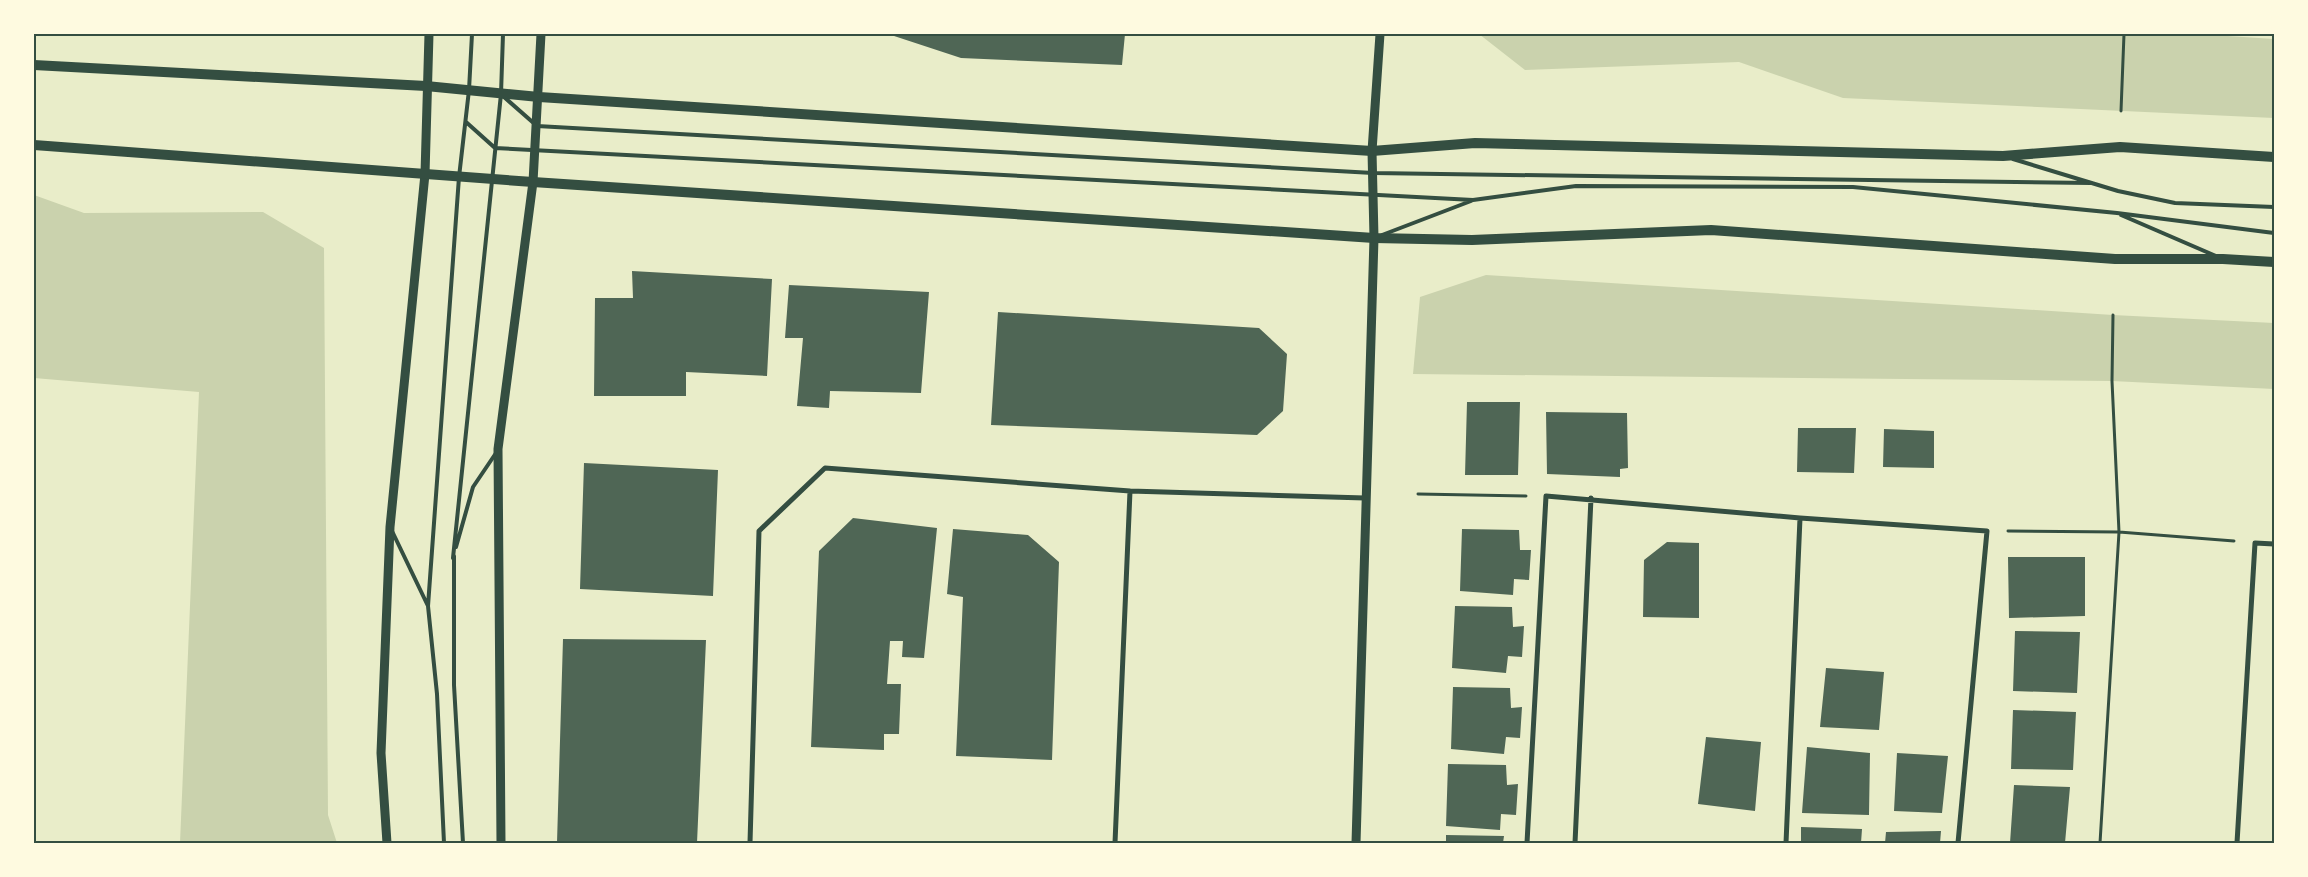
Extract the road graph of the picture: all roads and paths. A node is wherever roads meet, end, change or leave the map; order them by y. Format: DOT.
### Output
graph roads {
  1 [pos="429,34"];
  2 [pos="472,34"];
  3 [pos="504,34"];
  4 [pos="541,34"];
  5 [pos="1380,34"];
  6 [pos="2124,34"];
  7 [pos="34,66"];
  8 [pos="426,86"];
  9 [pos="469,90"];
  10 [pos="501,94"];
  11 [pos="539,97"];
  12 [pos="2121,111"];
  13 [pos="466,122"];
  14 [pos="537,126"];
  15 [pos="34,145"];
  16 [pos="495,148"];
  17 [pos="535,150"];
  18 [pos="1372,151"];
  19 [pos="2003,156"];
  20 [pos="2274,157"];
  21 [pos="1373,173"];
  22 [pos="425,174"];
  23 [pos="459,177"];
  24 [pos="492,179"];
  25 [pos="533,182"];
  26 [pos="2091,183"];
  27 [pos="1373,193"];
  28 [pos="1473,200"];
  29 [pos="2274,207"];
  30 [pos="2117,213"];
  31 [pos="2274,233"];
  32 [pos="1374,238"];
  33 [pos="2223,259"];
  34 [pos="2274,262"];
  35 [pos="2113,315"];
  36 [pos="498,449"];
  37 [pos="1130,491"];
  38 [pos="1418,494"];
  39 [pos="1546,496"];
  40 [pos="1365,498"];
  41 [pos="1591,498"];
  42 [pos="1800,518"];
  43 [pos="390,527"];
  44 [pos="1987,531"];
  45 [pos="2119,532"];
  46 [pos="2255,543"];
  47 [pos="2274,544"];
  48 [pos="453,558"];
  49 [pos="428,606"];
  50 [pos="387,843"];
  51 [pos="444,843"];
  52 [pos="463,843"];
  53 [pos="501,843"];
  54 [pos="750,843"];
  55 [pos="1115,843"];
  56 [pos="1356,843"];
  57 [pos="1527,843"];
  58 [pos="1575,843"];
  59 [pos="1786,843"];
  60 [pos="1958,843"];
  61 [pos="2100,843"];
  62 [pos="2237,843"];
  1 -- 8 [label="street"];
  2 -- 9 [label="lane"];
  3 -- 10 [label="lane"];
  4 -- 11 [label="street"];
  5 -- 18 [label="street"];
  6 -- 12 [label="path"];
  7 -- 8 [label="main road"];
  8 -- 9 [label="main road"];
  8 -- 22 [label="street"];
  9 -- 10 [label="main road"];
  9 -- 13 [label="lane"];
  10 -- 11 [label="main road"];
  10 -- 14 [label="lane"];
  10 -- 16 [label="lane"];
  11 -- 14 [label="street"];
  11 -- 18 [label="main road"];
  13 -- 16 [label="lane"];
  13 -- 23 [label="lane"];
  14 -- 17 [label="street"];
  14 -- 21 [label="lane"];
  15 -- 22 [label="main road"];
  16 -- 17 [label="lane"];
  16 -- 24 [label="lane"];
  17 -- 25 [label="street"];
  17 -- 27 [label="lane"];
  18 -- 19 [label="main road"];
  18 -- 21 [label="street"];
  19 -- 20 [label="main road"];
  19 -- 26 [label="lane"];
  21 -- 26 [label="lane"];
  21 -- 27 [label="street"];
  22 -- 23 [label="main road"];
  22 -- 43 [label="street"];
  23 -- 24 [label="main road"];
  23 -- 49 [label="lane"];
  24 -- 25 [label="main road"];
  24 -- 48 [label="lane"];
  25 -- 32 [label="main road"];
  25 -- 36 [label="street"];
  26 -- 29 [label="lane"];
  27 -- 28 [label="lane"];
  27 -- 32 [label="street"];
  28 -- 30 [label="lane"];
  28 -- 32 [label="lane"];
  30 -- 31 [label="lane"];
  30 -- 33 [label="lane"];
  32 -- 33 [label="main road"];
  32 -- 40 [label="street"];
  33 -- 34 [label="main road"];
  35 -- 45 [label="path"];
  36 -- 48 [label="lane"];
  36 -- 53 [label="street"];
  37 -- 40 [label="street"];
  37 -- 54 [label="street"];
  37 -- 55 [label="street"];
  38 -- 39 [label="path"];
  39 -- 41 [label="street"];
  39 -- 57 [label="street"];
  40 -- 56 [label="street"];
  41 -- 42 [label="street"];
  41 -- 58 [label="street"];
  42 -- 44 [label="street"];
  42 -- 59 [label="street"];
  43 -- 49 [label="lane"];
  43 -- 50 [label="street"];
  44 -- 45 [label="path"];
  44 -- 60 [label="street"];
  45 -- 46 [label="path"];
  45 -- 61 [label="path"];
  46 -- 47 [label="street"];
  46 -- 62 [label="street"];
  48 -- 52 [label="lane"];
  49 -- 51 [label="lane"];
}
